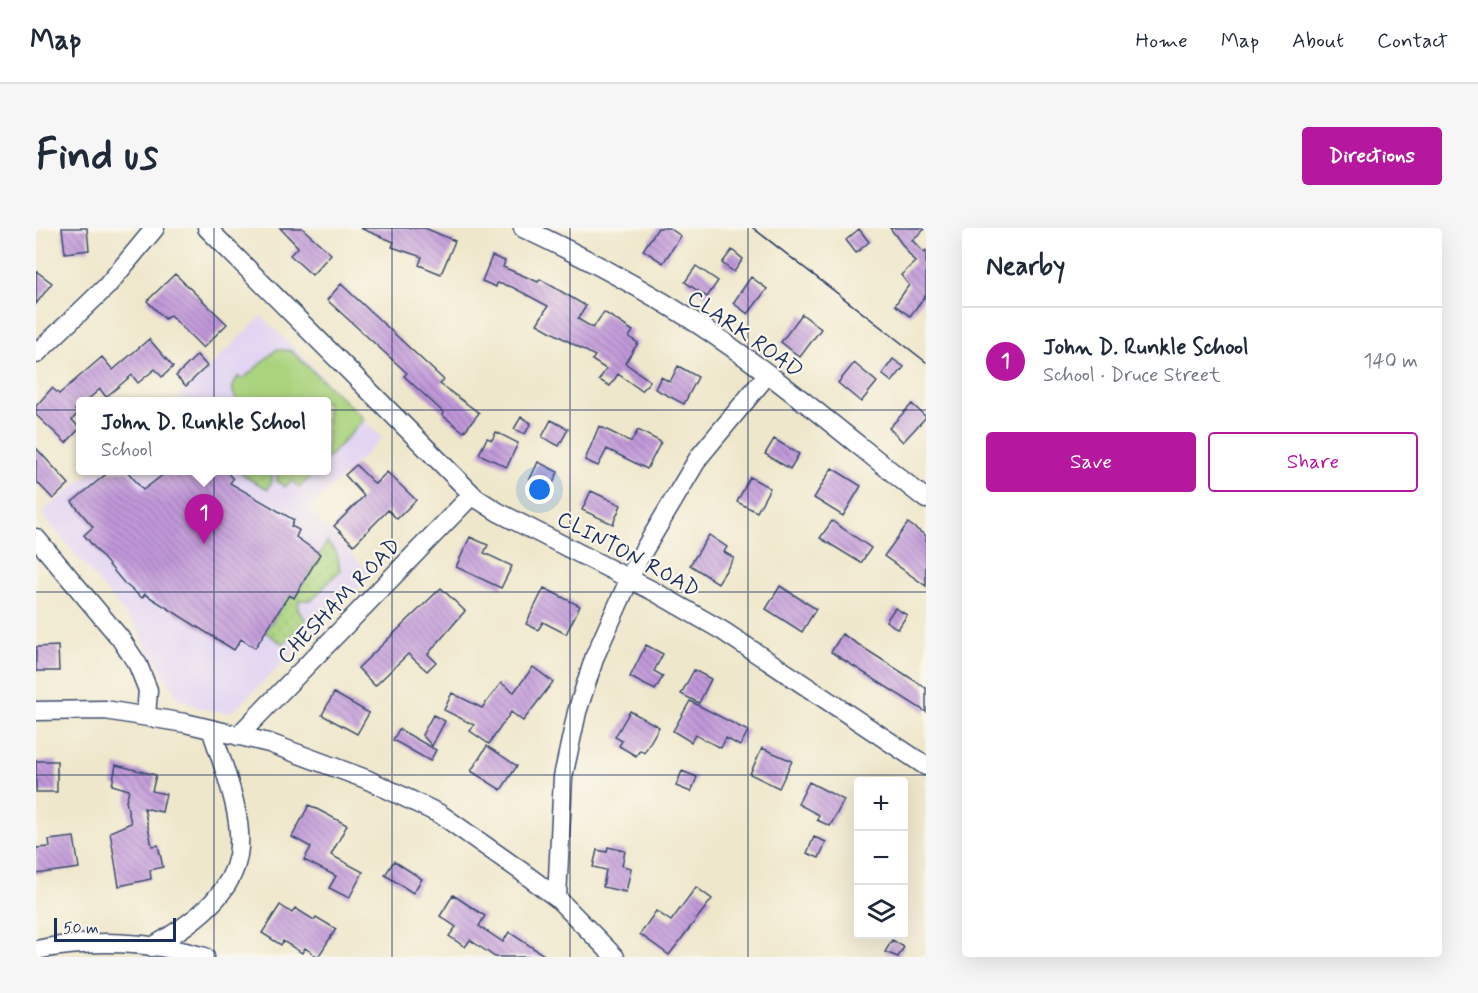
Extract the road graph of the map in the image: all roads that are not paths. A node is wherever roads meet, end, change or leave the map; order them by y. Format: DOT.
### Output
graph roads {
  1 [pos="155,228"];
  2 [pos="207,228"];
  3 [pos="523,228"];
  4 [pos="36,354"];
  5 [pos="767,375"];
  6 [pos="472,495"];
  7 [pos="926,499"];
  8 [pos="36,538"];
  9 [pos="629,578"];
  10 [pos="36,711"];
  11 [pos="146,716"];
  12 [pos="211,729"];
  13 [pos="238,736"];
  14 [pos="926,766"];
  15 [pos="557,898"];
  16 [pos="152,946"];
  17 [pos="36,950"];
  18 [pos="205,957"];
  19 [pos="615,957"];
  1 -- 4 [label="street"];
  2 -- 6 [label="street, CLINTON ROAD"];
  3 -- 5 [label="street, CLARK ROAD"];
  5 -- 7 [label="street, CLARK ROAD"];
  5 -- 9 [label="street"];
  6 -- 9 [label="street, CLINTON ROAD"];
  6 -- 13 [label="street, CHESHAM ROAD"];
  8 -- 11 [label="street"];
  9 -- 14 [label="street, CLINTON ROAD"];
  9 -- 15 [label="street"];
  10 -- 11 [label="street"];
  11 -- 12 [label="street"];
  12 -- 13 [label="street"];
  12 -- 16 [label="street"];
  13 -- 15 [label="street"];
  15 -- 19 [label="street"];
  16 -- 17 [label="street"];
  16 -- 18 [label="street"];
}
